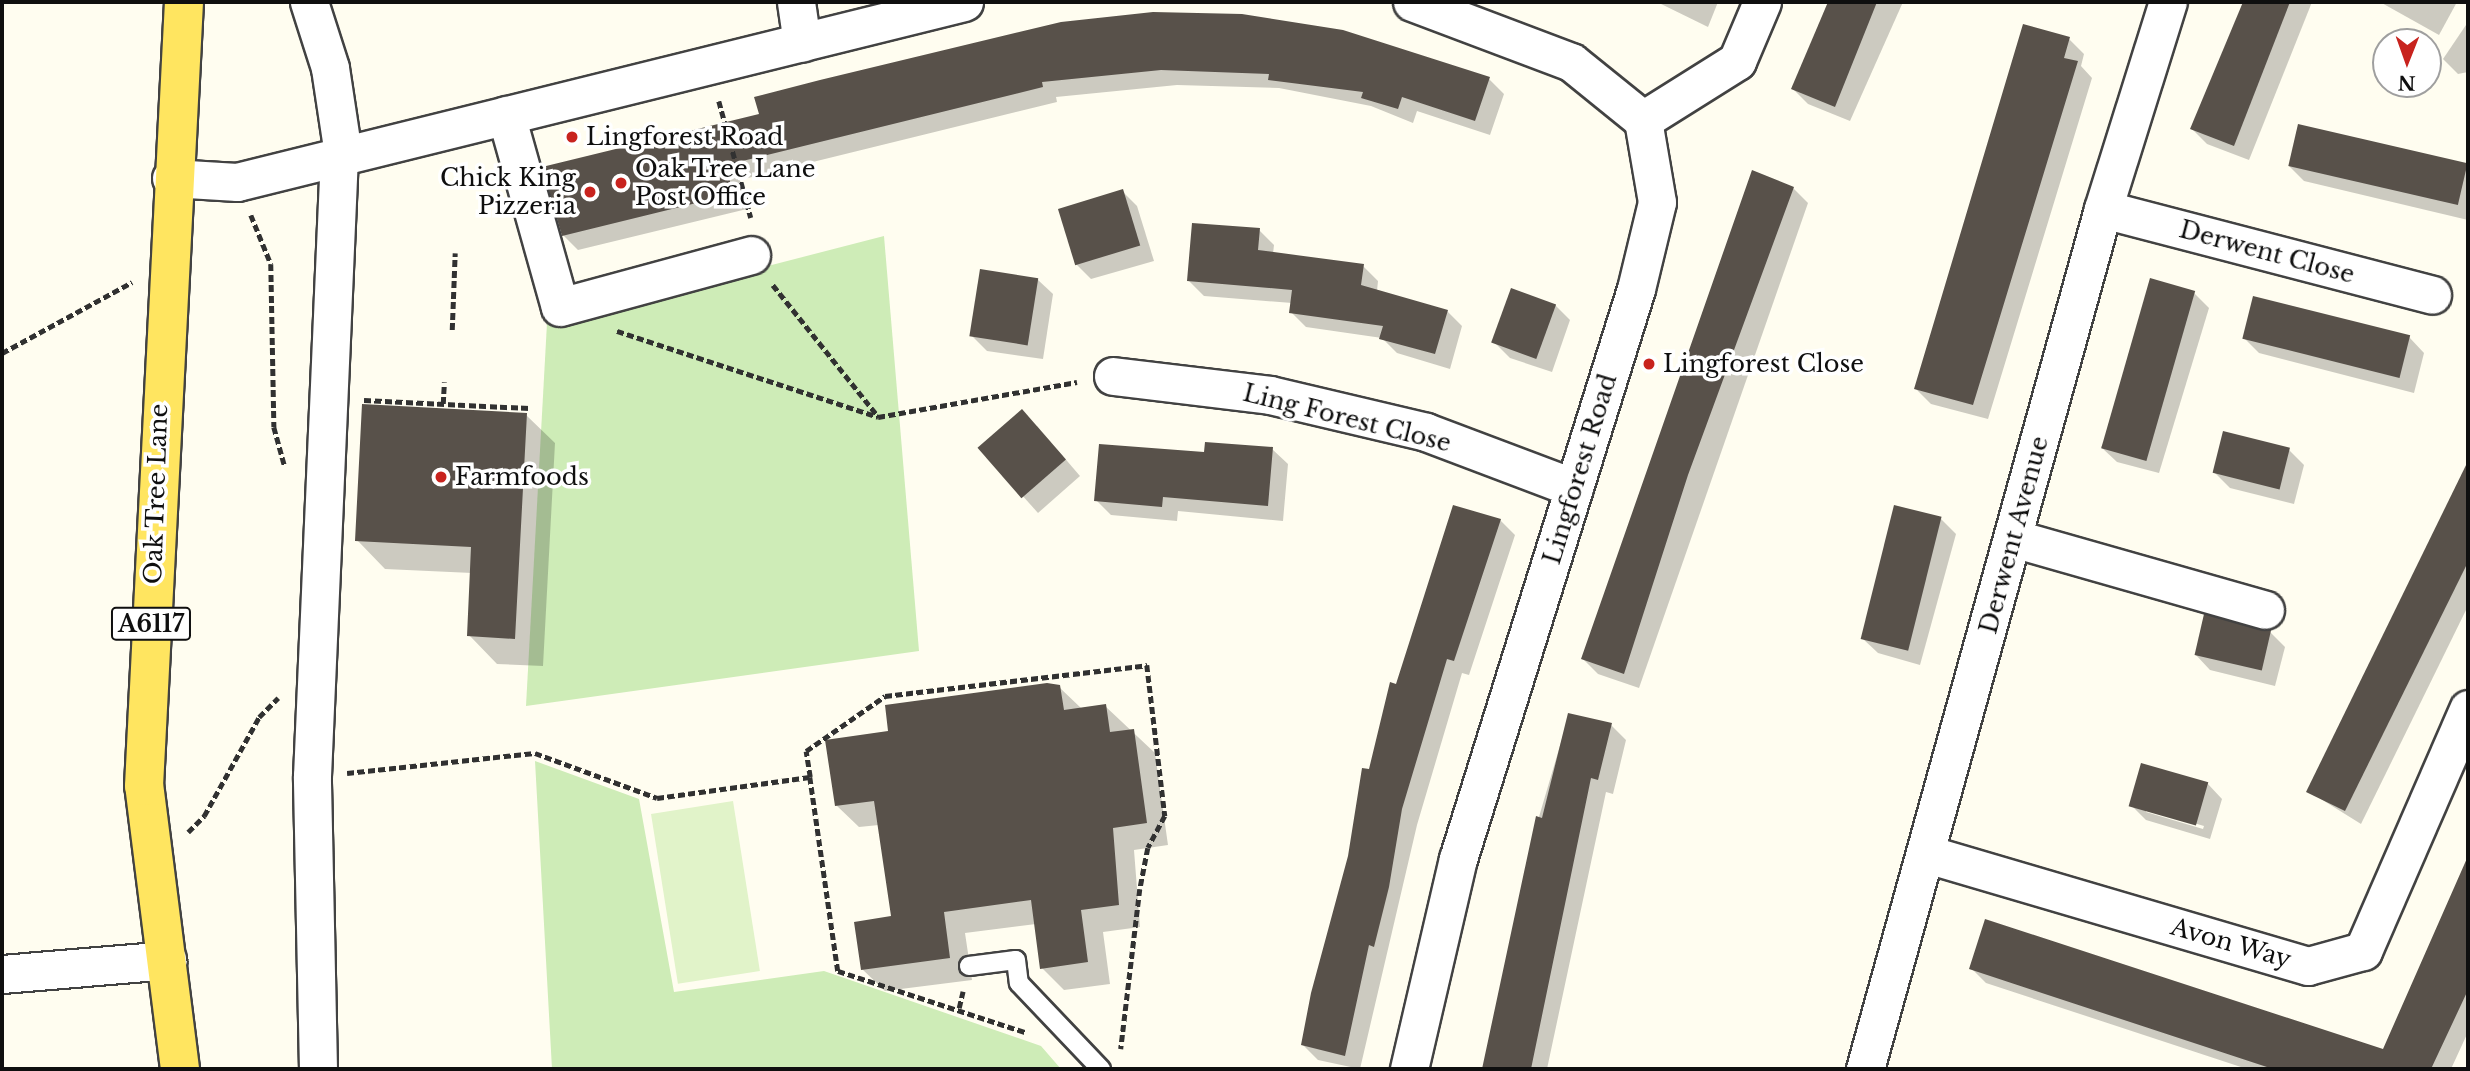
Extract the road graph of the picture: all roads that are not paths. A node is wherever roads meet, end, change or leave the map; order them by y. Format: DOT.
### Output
graph roads {
  1 [pos="184,2"];
  2 [pos="309,2"];
  3 [pos="796,2"];
  4 [pos="964,2"];
  5 [pos="1412,2"];
  6 [pos="1762,2"];
  7 [pos="2168,2"];
  8 [pos="802,43"];
  9 [pos="506,115"];
  10 [pos="1643,120"];
  11 [pos="341,155"];
  12 [pos="172,178"];
  13 [pos="2102,209"];
  14 [pos="751,254"];
  15 [pos="2432,295"];
  16 [pos="1113,376"];
  17 [pos="1574,488"];
  18 [pos="2013,538"];
  19 [pos="2265,610"];
  20 [pos="2468,709"];
  21 [pos="1927,854"];
  22 [pos="167,960"];
  23 [pos="969,966"];
  24 [pos="2,974"];
  25 [pos="180,1069"];
  26 [pos="318,1069"];
  27 [pos="1101,1069"];
  28 [pos="1409,1069"];
  29 [pos="1865,1069"];
  1 -- 12 [label="main road, Oak Tree Lane / A6117"];
  2 -- 11 [label="street"];
  3 -- 8 [label="street"];
  4 -- 8 [label="street"];
  5 -- 10 [label="street"];
  6 -- 10 [label="street"];
  7 -- 13 [label="street, Derwent Avenue"];
  8 -- 9 [label="street"];
  9 -- 11 [label="street"];
  9 -- 14 [label="street"];
  10 -- 17 [label="street, Lingforest Road"];
  11 -- 12 [label="street"];
  11 -- 26 [label="street"];
  12 -- 22 [label="main road, Oak Tree Lane / A6117"];
  13 -- 15 [label="street, Derwent Close"];
  13 -- 18 [label="street, Derwent Avenue"];
  16 -- 17 [label="street, Ling Forest Close"];
  17 -- 28 [label="street, Lingforest Road"];
  18 -- 19 [label="street"];
  18 -- 21 [label="street, Derwent Avenue"];
  20 -- 21 [label="street, Avon Way"];
  21 -- 29 [label="street, Derwent Avenue"];
  22 -- 24 [label="street"];
  22 -- 25 [label="main road, Oak Tree Lane / A6117"];
  23 -- 27 [label="lane"];
}
